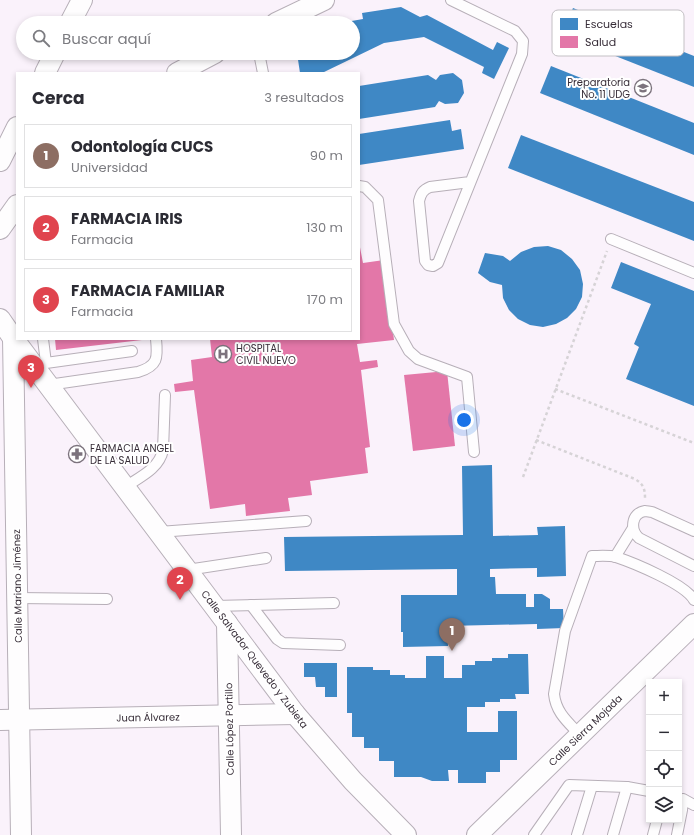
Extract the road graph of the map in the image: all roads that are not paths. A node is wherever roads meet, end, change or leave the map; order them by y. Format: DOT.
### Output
graph roads {
  1 [pos="82,0"];
  2 [pos="324,0"];
  3 [pos="451,0"];
  4 [pos="74,16"];
  5 [pos="291,16"];
  6 [pos="52,60"];
  7 [pos="202,60"];
  8 [pos="260,60"];
  9 [pos="46,72"];
  10 [pos="180,72"];
  11 [pos="263,72"];
  12 [pos="16,129"];
  13 [pos="2,153"];
  14 [pos="470,182"];
  15 [pos="360,186"];
  16 [pos="16,206"];
  17 [pos="0,229"];
  18 [pos="611,239"];
  19 [pos="694,273"];
  20 [pos="0,319"];
  21 [pos="13,338"];
  22 [pos="43,340"];
  23 [pos="156,340"];
  24 [pos="132,351"];
  25 [pos="46,363"];
  26 [pos="52,384"];
  27 [pos="165,395"];
  28 [pos="474,452"];
  29 [pos="125,487"];
  30 [pos="306,521"];
  31 [pos="633,528"];
  32 [pos="694,531"];
  33 [pos="159,532"];
  34 [pos="615,556"];
  35 [pos="266,558"];
  36 [pos="694,566"];
  37 [pos="187,570"];
  38 [pos="17,598"];
  39 [pos="106,599"];
  40 [pos="694,600"];
  41 [pos="334,603"];
  42 [pos="251,605"];
  43 [pos="214,606"];
  44 [pos="227,623"];
  45 [pos="694,624"];
  46 [pos="340,645"];
  47 [pos="296,714"];
  48 [pos="228,715"];
  49 [pos="10,719"];
  50 [pos="580,735"];
  51 [pos="592,786"];
  52 [pos="627,787"];
  53 [pos="646,790"];
  54 [pos="682,799"];
  55 [pos="694,805"];
  56 [pos="656,823"];
  57 [pos="679,823"];
  58 [pos="21,835"];
  59 [pos="231,835"];
  60 [pos="406,835"];
  61 [pos="477,835"];
  62 [pos="534,835"];
  63 [pos="577,835"];
  64 [pos="613,835"];
  65 [pos="653,835"];
  66 [pos="677,835"];
  1 -- 4 [label="street"];
  2 -- 5 [label="street"];
  3 -- 14 [label="lane"];
  6 -- 9 [label="street"];
  7 -- 10 [label="street"];
  8 -- 11 [label="lane"];
  12 -- 13 [label="street"];
  14 -- 14 [label="lane"];
  15 -- 28 [label="lane"];
  16 -- 17 [label="street"];
  18 -- 19 [label="lane"];
  20 -- 21 [label="street, Calle Salvador Quevedo y Zubieta"];
  21 -- 26 [label="street, Calle Salvador Quevedo y Zubieta"];
  21 -- 38 [label="street, Calle Mariano Jiménez"];
  22 -- 25 [label="lane"];
  23 -- 26 [label="lane"];
  24 -- 25 [label="lane"];
  25 -- 26 [label="lane"];
  26 -- 29 [label="street, Calle Salvador Quevedo y Zubieta"];
  27 -- 29 [label="lane"];
  29 -- 33 [label="street, Calle Salvador Quevedo y Zubieta"];
  30 -- 33 [label="lane"];
  31 -- 32 [label="lane"];
  31 -- 34 [label="lane"];
  31 -- 36 [label="lane"];
  33 -- 37 [label="street, Calle Salvador Quevedo y Zubieta"];
  34 -- 40 [label="lane"];
  34 -- 50 [label="lane"];
  35 -- 37 [label="lane"];
  37 -- 43 [label="street, Calle Salvador Quevedo y Zubieta"];
  38 -- 39 [label="lane"];
  38 -- 49 [label="street, Calle Mariano Jiménez"];
  41 -- 42 [label="lane"];
  42 -- 43 [label="lane"];
  42 -- 46 [label="lane"];
  43 -- 44 [label="street, Calle Salvador Quevedo y Zubieta"];
  44 -- 47 [label="street, Calle Salvador Quevedo y Zubieta"];
  44 -- 48 [label="street, Calle López Portillo"];
  45 -- 50 [label="street, Calle Sierra Mojada"];
  47 -- 48 [label="street, Juan Álvarez"];
  47 -- 60 [label="street, Calle Salvador Quevedo y Zubieta"];
  48 -- 49 [label="street, Juan Álvarez"];
  48 -- 59 [label="street, Calle López Portillo"];
  49 -- 58 [label="street, Calle Mariano Jiménez"];
  50 -- 61 [label="street, Calle Sierra Mojada"];
  51 -- 52 [label="lane"];
  51 -- 62 [label="lane"];
  51 -- 63 [label="lane"];
  52 -- 53 [label="lane"];
  52 -- 64 [label="lane"];
  54 -- 55 [label="lane"];
  56 -- 65 [label="lane"];
  57 -- 66 [label="lane"];
}
